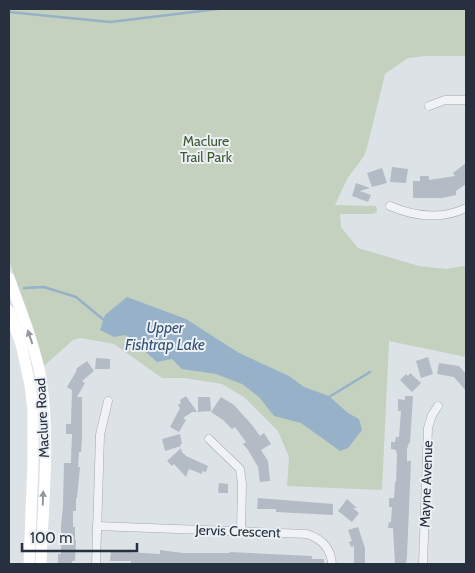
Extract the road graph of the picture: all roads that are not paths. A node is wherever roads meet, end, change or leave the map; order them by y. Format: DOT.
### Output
graph roads {
  1 [pos="466,100"];
  2 [pos="429,106"];
  3 [pos="390,206"];
  4 [pos="466,208"];
  5 [pos="9,278"];
  6 [pos="9,310"];
  7 [pos="108,401"];
  8 [pos="438,406"];
  9 [pos="208,439"];
  10 [pos="97,526"];
  11 [pos="241,531"];
  12 [pos="29,564"];
  13 [pos="41,564"];
  14 [pos="96,564"];
  15 [pos="332,564"];
  16 [pos="423,564"];
  1 -- 2 [label="street"];
  3 -- 4 [label="street"];
  13 -- 5 [label="main road, Maclure Road, one-way"];
  6 -- 12 [label="main road, Maclure Road"];
  7 -- 10 [label="street"];
  8 -- 16 [label="street, Mayne Avenue"];
  9 -- 11 [label="street"];
  10 -- 11 [label="street, Jervis Crescent"];
  10 -- 14 [label="street"];
  11 -- 15 [label="street, Jervis Crescent"];
}
